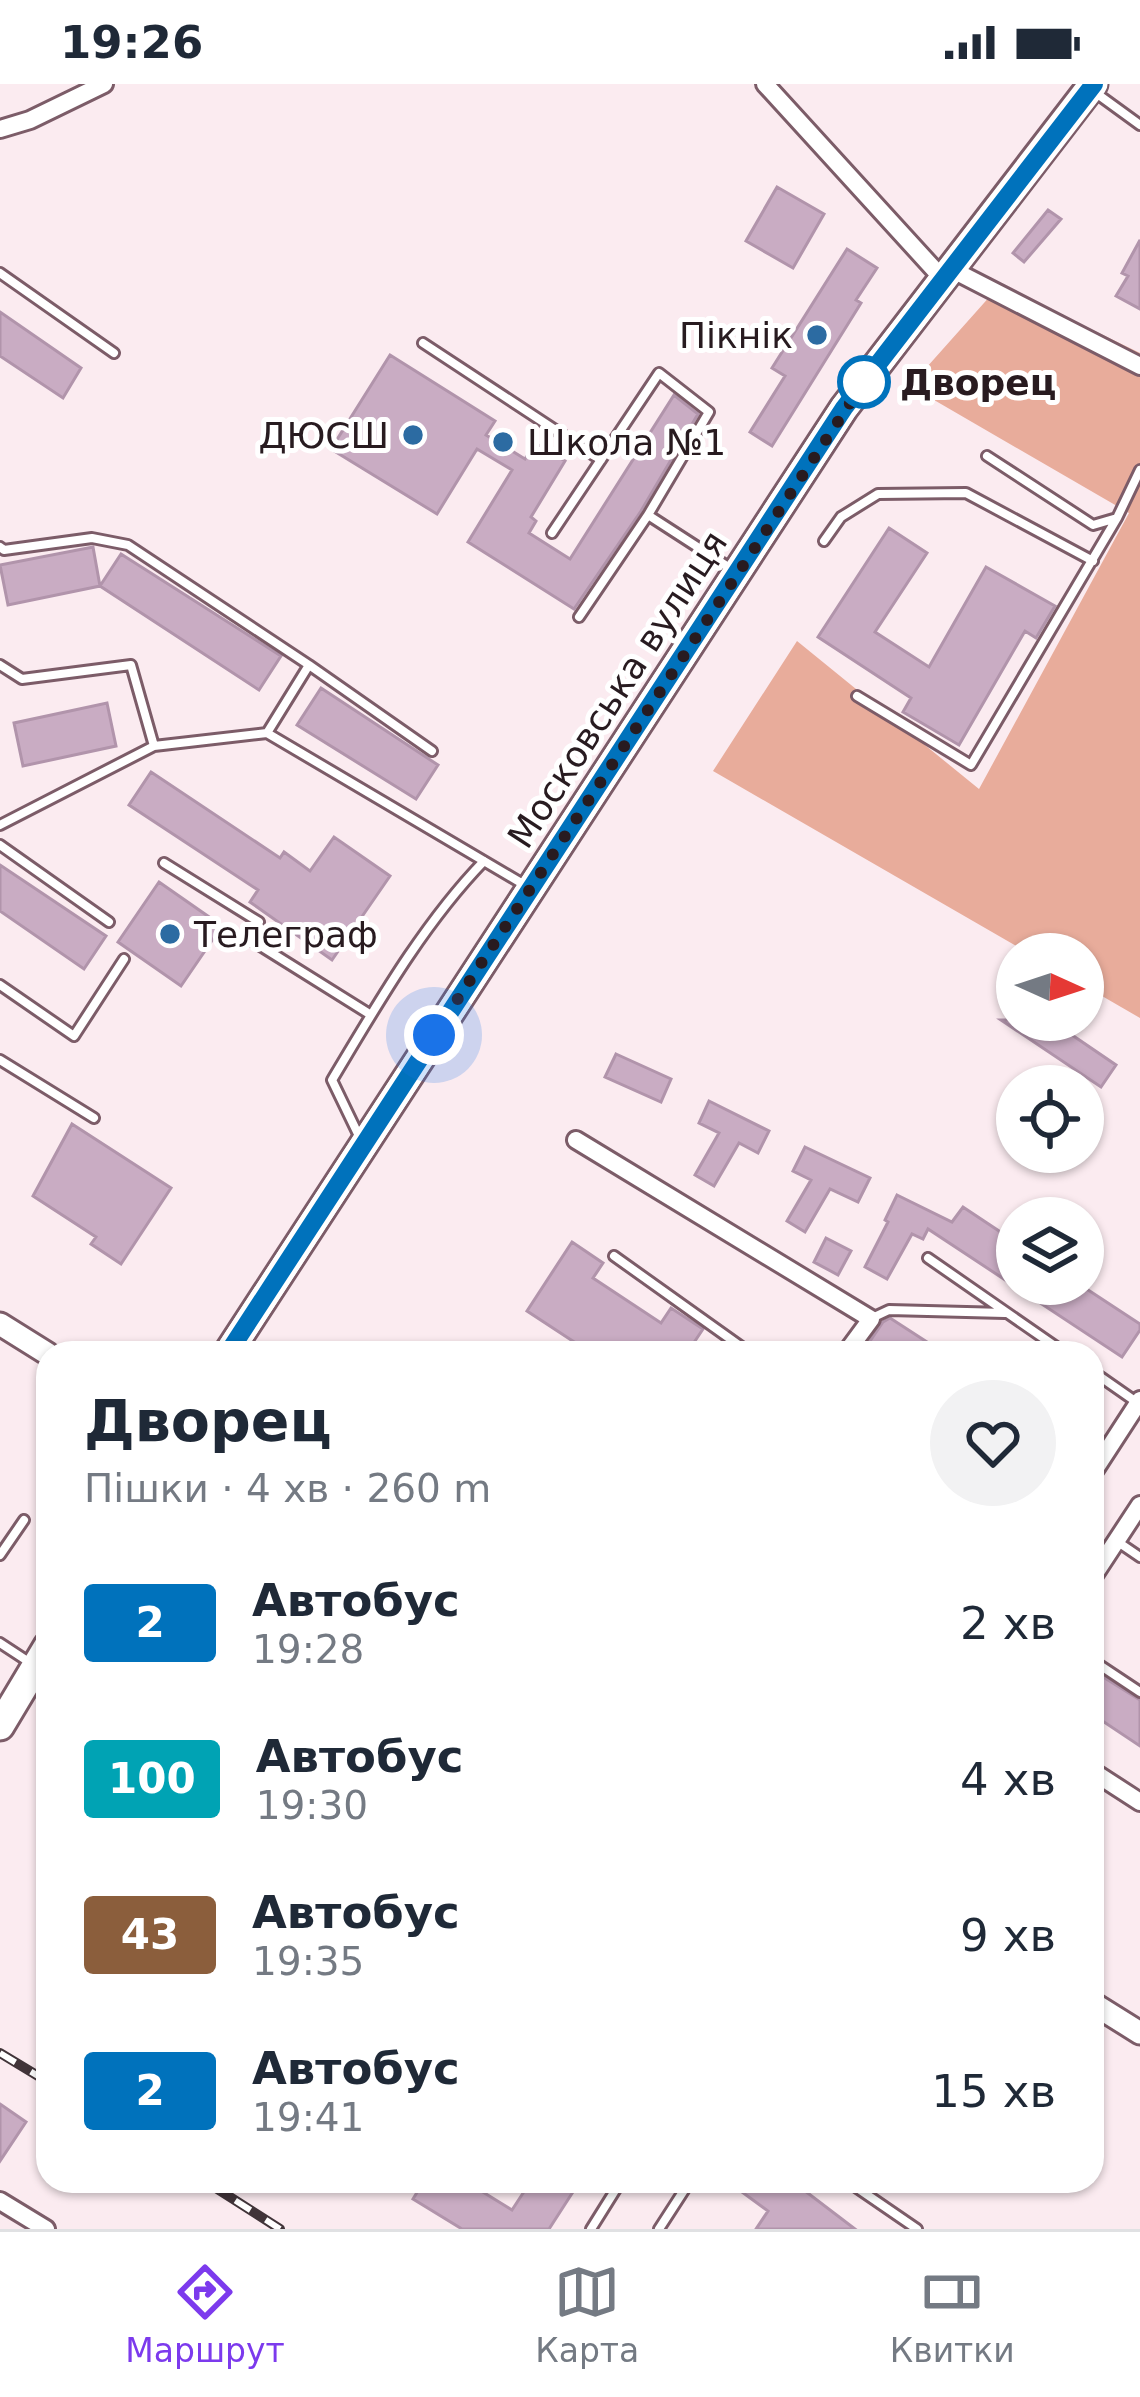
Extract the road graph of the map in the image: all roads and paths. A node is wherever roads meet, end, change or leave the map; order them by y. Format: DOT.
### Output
graph roads {
  1 [pos="104,84"];
  2 [pos="765,84"];
  3 [pos="1088,88"];
  4 [pos="1140,124"];
  5 [pos="0,129"];
  6 [pos="0,272"];
  7 [pos="946,273"];
  8 [pos="423,343"];
  9 [pos="113,353"];
  10 [pos="1140,367"];
  11 [pos="987,456"];
  12 [pos="601,460"];
  13 [pos="1140,470"];
  14 [pos="648,514"];
  15 [pos="1117,518"];
  16 [pos="552,533"];
  17 [pos="824,542"];
  18 [pos="0,547"];
  19 [pos="1093,561"];
  20 [pos="736,572"];
  21 [pos="579,617"];
  22 [pos="0,665"];
  23 [pos="309,665"];
  24 [pos="857,696"];
  25 [pos="267,733"];
  26 [pos="154,746"];
  27 [pos="432,751"];
  28 [pos="0,826"];
  29 [pos="0,845"];
  30 [pos="484,861"];
  31 [pos="164,863"];
  32 [pos="530,888"];
  33 [pos="109,922"];
  34 [pos="124,959"];
  35 [pos="0,985"];
  36 [pos="370,1015"];
  37 [pos="0,1060"];
  38 [pos="94,1118"];
  39 [pos="576,1140"];
  40 [pos="363,1145"];
  41 [pos="614,1256"];
  42 [pos="928,1258"];
  43 [pos="1007,1313"];
  44 [pos="871,1319"];
  45 [pos="0,1324"];
  46 [pos="236,1341"];
  47 [pos="733,1341"];
  48 [pos="855,1341"];
  49 [pos="1048,1341"];
  50 [pos="36,1346"];
  51 [pos="1104,1379"];
  52 [pos="1139,1402"];
  53 [pos="1104,1456"];
  54 [pos="1140,1505"];
  55 [pos="24,1520"];
  56 [pos="1117,1541"];
  57 [pos="0,1555"];
  58 [pos="1140,1557"];
  59 [pos="1104,1560"];
  60 [pos="0,1642"];
  61 [pos="36,1658"];
  62 [pos="1104,1668"];
  63 [pos="36,1674"];
  64 [pos="1140,1692"];
  65 [pos="0,1726"];
  66 [pos="1104,1779"];
  67 [pos="1140,1802"];
  68 [pos="1104,2010"];
  69 [pos="1140,2032"];
  70 [pos="614,2193"];
  71 [pos="682,2193"];
  72 [pos="864,2193"];
  73 [pos="0,2200"];
  74 [pos="596,2227"];
  75 [pos="46,2229"];
  76 [pos="659,2229"];
  77 [pos="916,2229"];
  1 -- 5 [label="street"];
  2 -- 7 [label="street"];
  3 -- 4 [label="lane"];
  3 -- 7 [label="main road, Московська вулиця"];
  6 -- 9 [label="lane"];
  7 -- 10 [label="street"];
  7 -- 20 [label="main road, Московська вулиця"];
  8 -- 12 [label="lane"];
  11 -- 15 [label="lane"];
  12 -- 14 [label="lane"];
  12 -- 16 [label="lane"];
  13 -- 15 [label="lane"];
  14 -- 20 [label="lane"];
  14 -- 21 [label="lane"];
  15 -- 19 [label="lane"];
  17 -- 19 [label="lane"];
  18 -- 23 [label="lane"];
  19 -- 24 [label="lane"];
  20 -- 32 [label="main road, Московська вулиця"];
  22 -- 26 [label="lane"];
  23 -- 25 [label="lane"];
  23 -- 27 [label="lane"];
  25 -- 26 [label="lane"];
  25 -- 30 [label="lane"];
  26 -- 28 [label="lane"];
  29 -- 33 [label="lane"];
  30 -- 32 [label="lane"];
  30 -- 36 [label="lane"];
  31 -- 36 [label="lane"];
  32 -- 40 [label="main road, Московська вулиця"];
  34 -- 35 [label="lane"];
  36 -- 40 [label="lane"];
  37 -- 38 [label="lane"];
  39 -- 44 [label="street"];
  40 -- 46 [label="main road, Московська вулиця"];
  41 -- 47 [label="lane"];
  42 -- 43 [label="lane"];
  43 -- 44 [label="lane"];
  43 -- 49 [label="lane"];
  44 -- 48 [label="street"];
  45 -- 50 [label="street"];
  51 -- 52 [label="lane"];
  52 -- 53 [label="street"];
  54 -- 56 [label="street"];
  55 -- 57 [label="lane"];
  56 -- 58 [label="lane"];
  56 -- 59 [label="street"];
  60 -- 61 [label="lane"];
  62 -- 64 [label="lane"];
  63 -- 65 [label="main road"];
  66 -- 67 [label="street"];
  68 -- 69 [label="street"];
  70 -- 74 [label="lane"];
  71 -- 76 [label="lane"];
  72 -- 77 [label="lane"];
  73 -- 75 [label="street"];
}
